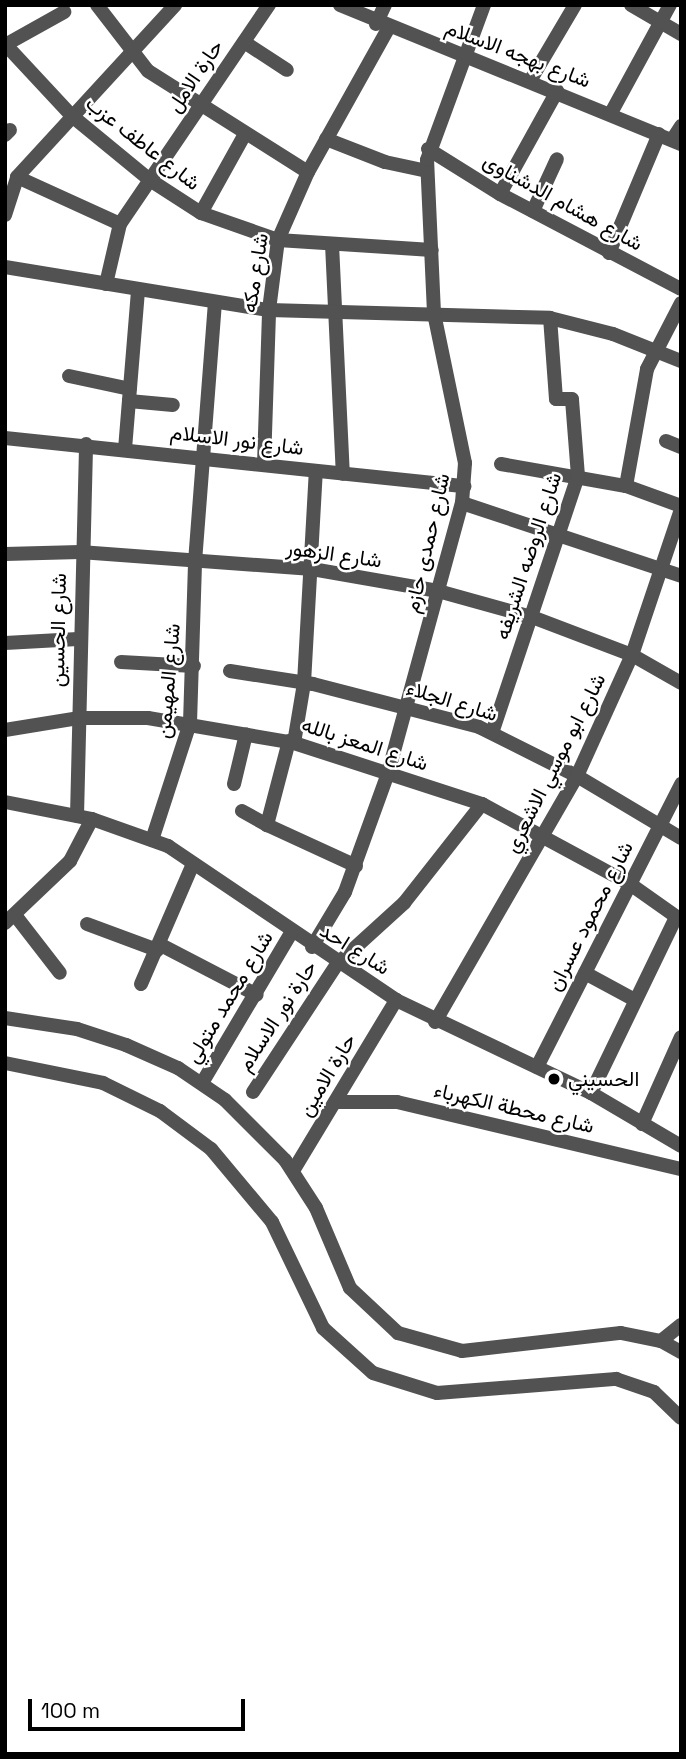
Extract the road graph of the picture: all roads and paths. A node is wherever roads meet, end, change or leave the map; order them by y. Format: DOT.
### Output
graph roads {
  1 [pos="97,5"];
  2 [pos="175,5"];
  3 [pos="269,5"];
  4 [pos="340,5"];
  5 [pos="385,5"];
  6 [pos="484,5"];
  7 [pos="575,5"];
  8 [pos="631,5"];
  9 [pos="670,5"];
  10 [pos="64,12"];
  11 [pos="660,22"];
  12 [pos="382,27"];
  13 [pos="681,34"];
  14 [pos="244,42"];
  15 [pos="5,45"];
  16 [pos="130,52"];
  17 [pos="464,53"];
  18 [pos="287,69"];
  19 [pos="530,81"];
  20 [pos="557,91"];
  21 [pos="200,107"];
  22 [pos="611,113"];
  23 [pos="72,116"];
  24 [pos="681,126"];
  25 [pos="245,134"];
  26 [pos="326,139"];
  27 [pos="671,140"];
  28 [pos="428,149"];
  29 [pos="557,159"];
  30 [pos="427,171"];
  31 [pos="308,172"];
  32 [pos="17,177"];
  33 [pos="150,180"];
  34 [pos="500,194"];
  35 [pos="533,211"];
  36 [pos="201,213"];
  37 [pos="5,215"];
  38 [pos="120,224"];
  39 [pos="278,240"];
  40 [pos="332,244"];
  41 [pos="432,250"];
  42 [pos="610,253"];
  43 [pos="5,267"];
  44 [pos="106,285"];
  45 [pos="681,289"];
  46 [pos="138,290"];
  47 [pos="215,303"];
  48 [pos="681,303"];
  49 [pos="269,310"];
  50 [pos="333,313"];
  51 [pos="434,313"];
  52 [pos="550,318"];
  53 [pos="656,350"];
  54 [pos="681,361"];
  55 [pos="69,376"];
  56 [pos="129,395"];
  57 [pos="173,405"];
  58 [pos="5,438"];
  59 [pos="666,441"];
  60 [pos="86,444"];
  61 [pos="681,447"];
  62 [pos="125,449"];
  63 [pos="201,457"];
  64 [pos="264,464"];
  65 [pos="501,464"];
  66 [pos="316,471"];
  67 [pos="343,474"];
  68 [pos="578,476"];
  69 [pos="465,486"];
  70 [pos="625,486"];
  71 [pos="462,503"];
  72 [pos="681,508"];
  73 [pos="560,537"];
  74 [pos="80,552"];
  75 [pos="5,554"];
  76 [pos="195,562"];
  77 [pos="312,569"];
  78 [pos="662,570"];
  79 [pos="681,576"];
  80 [pos="438,591"];
  81 [pos="532,617"];
  82 [pos="78,639"];
  83 [pos="5,643"];
  84 [pos="632,655"];
  85 [pos="121,662"];
  86 [pos="194,666"];
  87 [pos="230,671"];
  88 [pos="304,683"];
  89 [pos="681,683"];
  90 [pos="407,708"];
  91 [pos="78,719"];
  92 [pos="190,723"];
  93 [pos="5,730"];
  94 [pos="246,733"];
  95 [pos="492,733"];
  96 [pos="292,742"];
  97 [pos="388,774"];
  98 [pos="577,776"];
  99 [pos="234,784"];
  100 [pos="681,784"];
  101 [pos="5,803"];
  102 [pos="482,804"];
  103 [pos="242,811"];
  104 [pos="77,816"];
  105 [pos="92,819"];
  106 [pos="267,825"];
  107 [pos="658,825"];
  108 [pos="543,838"];
  109 [pos="681,838"];
  110 [pos="152,840"];
  111 [pos="193,864"];
  112 [pos="356,866"];
  113 [pos="629,884"];
  114 [pos="678,918"];
  115 [pos="10,919"];
  116 [pos="87,924"];
  117 [pos="291,933"];
  118 [pos="158,947"];
  119 [pos="312,947"];
  120 [pos="337,964"];
  121 [pos="585,972"];
  122 [pos="60,973"];
  123 [pos="141,984"];
  124 [pos="257,995"];
  125 [pos="396,1000"];
  126 [pos="635,1000"];
  127 [pos="5,1018"];
  128 [pos="435,1022"];
  129 [pos="681,1037"];
  130 [pos="5,1063"];
  131 [pos="537,1067"];
  132 [pos="202,1083"];
  133 [pos="253,1092"];
  134 [pos="591,1093"];
  135 [pos="336,1102"];
  136 [pos="642,1124"];
  137 [pos="681,1146"];
  138 [pos="681,1169"];
  139 [pos="293,1171"];
  140 [pos="681,1325"];
  141 [pos="661,1341"];
  142 [pos="681,1352"];
  143 [pos="681,1418"];
  1 -- 16 [label="street"];
  2 -- 16 [label="street"];
  3 -- 14 [label="street, حارة الامل"];
  4 -- 12 [label="street, شارع بهجه الاسلام"];
  5 -- 12 [label="street, شارع مكه"];
  6 -- 17 [label="street, شارع حمدى حازم"];
  7 -- 19 [label="street"];
  8 -- 11 [label="street"];
  9 -- 11 [label="street"];
  10 -- 15 [label="street"];
  11 -- 13 [label="street"];
  11 -- 22 [label="street"];
  12 -- 17 [label="street, شارع بهجه الاسلام"];
  12 -- 26 [label="street, شارع مكه"];
  14 -- 18 [label="street"];
  14 -- 21 [label="street, حارة الامل"];
  15 -- 23 [label="street, شارع عاطف عزب"];
  16 -- 21 [label="street"];
  16 -- 23 [label="street"];
  17 -- 19 [label="street, شارع بهجه الاسلام"];
  17 -- 28 [label="street, شارع حمدى حازم"];
  19 -- 20 [label="street, شارع بهجه الاسلام"];
  20 -- 22 [label="street, شارع بهجه الاسلام"];
  20 -- 34 [label="street"];
  21 -- 25 [label="street"];
  21 -- 33 [label="street, حارة الامل"];
  22 -- 27 [label="street, شارع بهجه الاسلام"];
  23 -- 32 [label="street"];
  23 -- 33 [label="street, شارع عاطف عزب"];
  24 -- 27 [label="street"];
  25 -- 31 [label="street"];
  25 -- 36 [label="street"];
  26 -- 30 [label="street"];
  26 -- 31 [label="street, شارع مكه"];
  27 -- 42 [label="street"];
  28 -- 30 [label="street, شارع حمدى حازم"];
  28 -- 34 [label="street, شارع هشام الدشناوى"];
  29 -- 35 [label="street"];
  30 -- 41 [label="street, شارع حمدى حازم"];
  31 -- 39 [label="street, شارع مكه"];
  32 -- 37 [label="street"];
  32 -- 38 [label="street"];
  33 -- 36 [label="street, شارع عاطف عزب"];
  33 -- 38 [label="street, حارة الامل"];
  34 -- 35 [label="street, شارع هشام الدشناوى"];
  35 -- 42 [label="street, شارع هشام الدشناوى"];
  36 -- 39 [label="street, شارع عاطف عزب"];
  38 -- 44 [label="street, حارة الامل"];
  39 -- 40 [label="street, شارع عاطف عزب"];
  39 -- 49 [label="street, شارع مكه"];
  40 -- 41 [label="street, شارع عاطف عزب"];
  40 -- 50 [label="street"];
  41 -- 51 [label="street, شارع حمدى حازم"];
  42 -- 45 [label="street, شارع هشام الدشناوى"];
  43 -- 44 [label="street"];
  44 -- 46 [label="street"];
  46 -- 47 [label="street"];
  46 -- 56 [label="street"];
  47 -- 49 [label="street"];
  47 -- 63 [label="street, شارع المهيمن"];
  48 -- 53 [label="street"];
  49 -- 50 [label="street"];
  49 -- 64 [label="street, شارع مكه"];
  50 -- 51 [label="street"];
  50 -- 67 [label="street"];
  51 -- 52 [label="street"];
  51 -- 69 [label="street, شارع حمدى حازم"];
  52 -- 53 [label="street"];
  52 -- 68 [label="street, شارع الروضه الشريفه"];
  53 -- 54 [label="street"];
  53 -- 70 [label="street"];
  55 -- 56 [label="street"];
  56 -- 57 [label="street"];
  56 -- 62 [label="street"];
  58 -- 60 [label="street, شارع نور الاسلام"];
  59 -- 61 [label="street"];
  60 -- 62 [label="street, شارع نور الاسلام"];
  60 -- 74 [label="street, شارع الحسين"];
  62 -- 63 [label="street, شارع نور الاسلام"];
  63 -- 64 [label="street, شارع نور الاسلام"];
  63 -- 76 [label="street, شارع المهيمن"];
  64 -- 66 [label="street, شارع نور الاسلام"];
  65 -- 68 [label="street"];
  66 -- 67 [label="street, شارع نور الاسلام"];
  66 -- 77 [label="street"];
  67 -- 69 [label="street, شارع نور الاسلام"];
  68 -- 70 [label="street"];
  68 -- 73 [label="street, شارع الروضه الشريفه"];
  69 -- 71 [label="street, شارع حمدى حازم"];
  70 -- 72 [label="street"];
  71 -- 73 [label="street"];
  71 -- 80 [label="street, شارع حمدى حازم"];
  72 -- 78 [label="street, شارع ابو موسي الاشعري"];
  73 -- 78 [label="street"];
  73 -- 81 [label="street, شارع الروضه الشريفه"];
  74 -- 75 [label="street, شارع الزهور"];
  74 -- 76 [label="street, شارع الزهور"];
  74 -- 82 [label="street, شارع الحسين"];
  76 -- 77 [label="street, شارع الزهور"];
  76 -- 86 [label="street, شارع المهيمن"];
  77 -- 80 [label="street, شارع الزهور"];
  77 -- 88 [label="street"];
  78 -- 79 [label="street"];
  78 -- 84 [label="street, شارع ابو موسي الاشعري"];
  80 -- 81 [label="street, شارع الزهور"];
  80 -- 90 [label="street, شارع حمدى حازم"];
  81 -- 84 [label="street, شارع الزهور"];
  81 -- 95 [label="street, شارع الروضه الشريفه"];
  82 -- 83 [label="street"];
  82 -- 91 [label="street, شارع الحسين"];
  84 -- 89 [label="street, شارع الزهور"];
  84 -- 98 [label="street, شارع ابو موسي الاشعري"];
  85 -- 86 [label="street"];
  86 -- 92 [label="street, شارع المهيمن"];
  87 -- 88 [label="street, شارع الجلاء"];
  88 -- 90 [label="street, شارع الجلاء"];
  88 -- 96 [label="street"];
  90 -- 95 [label="street, شارع الجلاء"];
  90 -- 97 [label="street, شارع حمدى حازم"];
  91 -- 92 [label="street, شارع المعز بالله"];
  91 -- 93 [label="street, شارع المعز بالله"];
  91 -- 104 [label="street, شارع الحسين"];
  92 -- 94 [label="street, شارع المعز بالله"];
  92 -- 110 [label="street, شارع المهيمن"];
  94 -- 96 [label="street, شارع المعز بالله"];
  94 -- 99 [label="street"];
  95 -- 98 [label="street, شارع الجلاء"];
  96 -- 97 [label="street, شارع المعز بالله"];
  96 -- 106 [label="street"];
  97 -- 102 [label="street, شارع المعز بالله"];
  97 -- 112 [label="street, شارع حمدى حازم"];
  98 -- 107 [label="street, شارع الجلاء"];
  98 -- 108 [label="street, شارع ابو موسي الاشعري"];
  100 -- 107 [label="street, شارع محمود عسران"];
  101 -- 104 [label="street, شارع احد"];
  102 -- 108 [label="street, شارع المعز بالله"];
  102 -- 120 [label="street"];
  103 -- 106 [label="street"];
  104 -- 105 [label="street, شارع احد"];
  105 -- 110 [label="street, شارع احد"];
  105 -- 115 [label="street"];
  106 -- 112 [label="street"];
  107 -- 109 [label="street, شارع الجلاء"];
  107 -- 113 [label="street, شارع محمود عسران"];
  108 -- 113 [label="street, شارع المعز بالله"];
  108 -- 128 [label="street, شارع ابو موسي الاشعري"];
  110 -- 111 [label="street, شارع احد"];
  111 -- 117 [label="street, شارع احد"];
  111 -- 118 [label="street"];
  112 -- 119 [label="street, شارع حمدى حازم"];
  113 -- 114 [label="street, شارع المعز بالله"];
  113 -- 121 [label="street, شارع محمود عسران"];
  114 -- 126 [label="street"];
  115 -- 122 [label="street"];
  116 -- 118 [label="street"];
  117 -- 119 [label="street, شارع احد"];
  117 -- 124 [label="street, شارع محمد متولي"];
  118 -- 123 [label="street"];
  118 -- 124 [label="street"];
  119 -- 120 [label="street, شارع احد"];
  120 -- 125 [label="street, شارع احد"];
  120 -- 133 [label="street, حارة نور الاسلام"];
  121 -- 126 [label="street"];
  121 -- 131 [label="street, شارع محمود عسران"];
  124 -- 132 [label="street, شارع محمد متولي"];
  125 -- 128 [label="street, شارع احد"];
  125 -- 135 [label="street, حارة الامين"];
  126 -- 134 [label="street"];
  127 -- 132 [label="street"];
  128 -- 131 [label="street, شارع احد"];
  129 -- 136 [label="street"];
  130 -- 143 [label="street"];
  131 -- 134 [label="street, شارع احد"];
  132 -- 139 [label="street"];
  134 -- 136 [label="street, شارع احد"];
  135 -- 138 [label="street, شارع محطة الكهرباء"];
  135 -- 139 [label="street, حارة الامين"];
  136 -- 137 [label="street, شارع احد"];
  139 -- 141 [label="street"];
  140 -- 141 [label="street"];
  141 -- 142 [label="street"];
}
